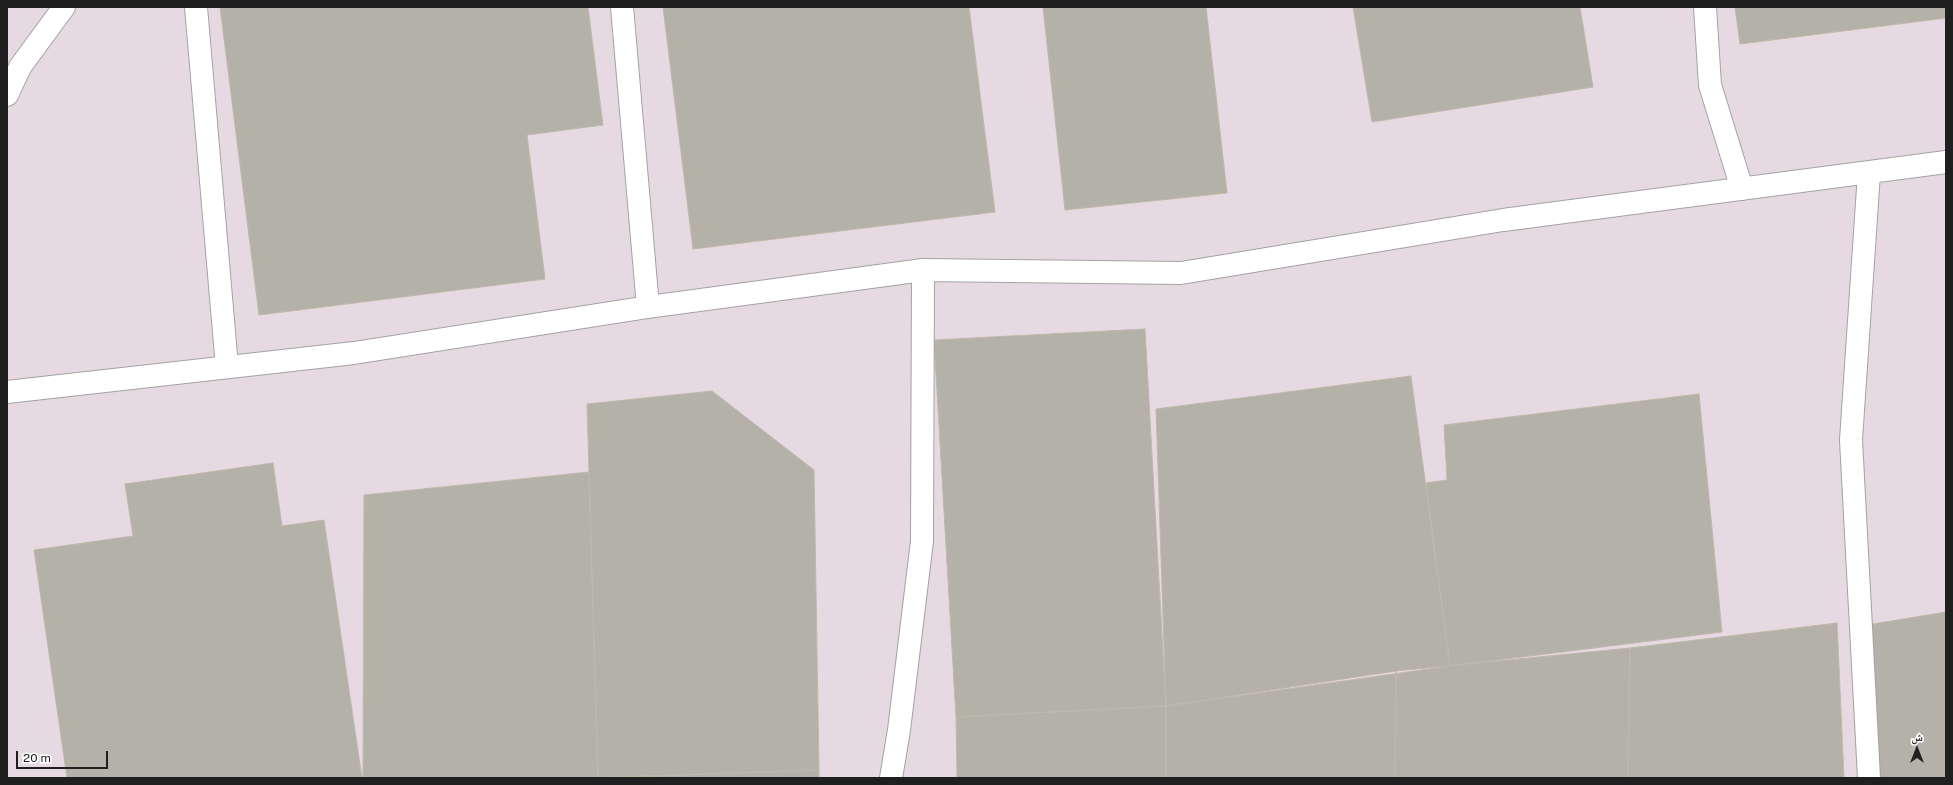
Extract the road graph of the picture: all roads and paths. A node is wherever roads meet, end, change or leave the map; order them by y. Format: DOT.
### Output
graph roads {
  1 [pos="64,7"];
  2 [pos="196,7"];
  3 [pos="622,7"];
  4 [pos="1705,7"];
  5 [pos="7,95"];
  6 [pos="1946,162"];
  7 [pos="1869,173"];
  8 [pos="1742,189"];
  9 [pos="923,270"];
  10 [pos="648,307"];
  11 [pos="227,367"];
  12 [pos="7,392"];
  13 [pos="891,778"];
  14 [pos="1869,778"];
  1 -- 5 [label="street"];
  2 -- 11 [label="street"];
  3 -- 10 [label="street"];
  4 -- 8 [label="street"];
  6 -- 7 [label="street"];
  7 -- 8 [label="street"];
  7 -- 14 [label="street"];
  8 -- 9 [label="street"];
  9 -- 10 [label="street"];
  9 -- 13 [label="street"];
  10 -- 11 [label="street"];
  11 -- 12 [label="street"];
}
